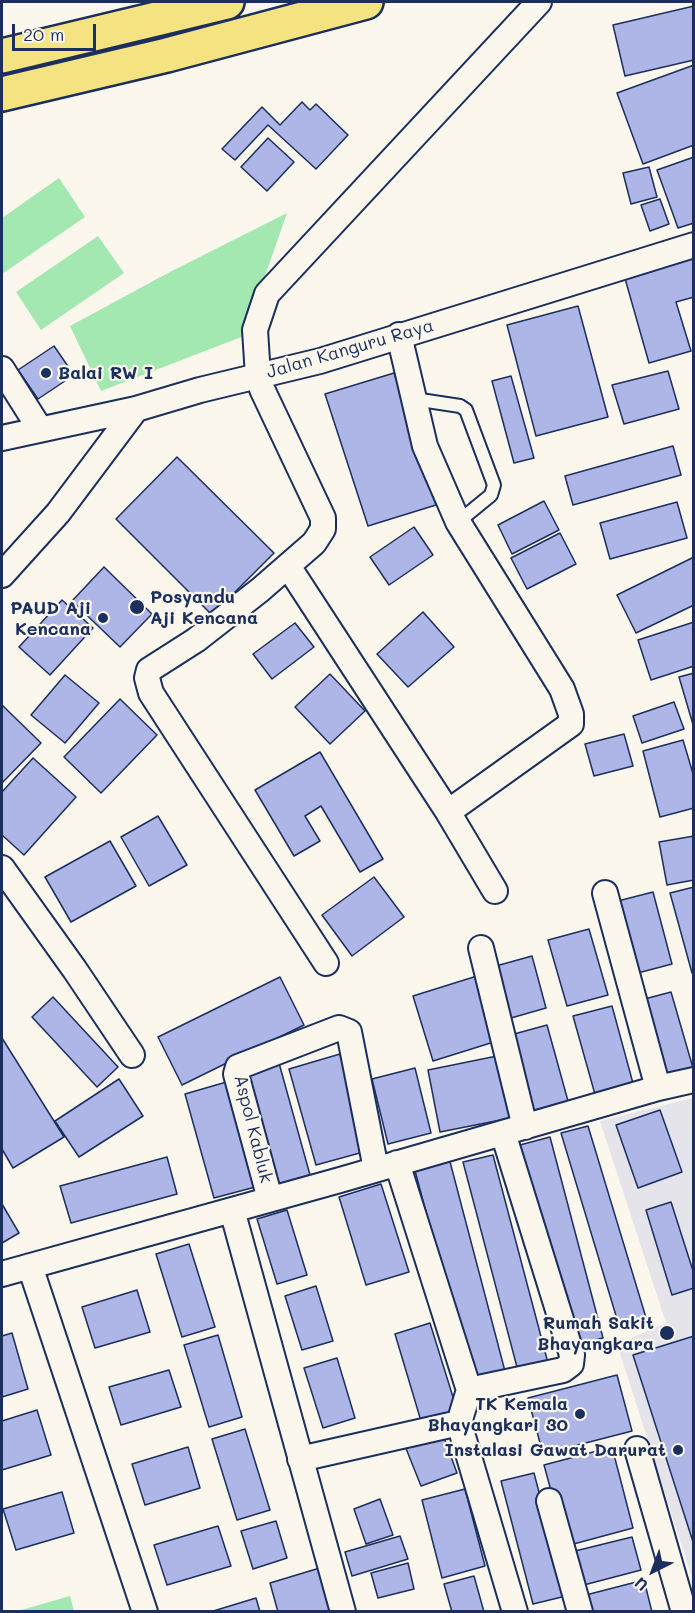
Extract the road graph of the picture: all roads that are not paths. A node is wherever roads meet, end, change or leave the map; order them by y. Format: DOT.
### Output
graph roads {
  1 [pos="227,2"];
  2 [pos="366,2"];
  3 [pos="539,2"];
  4 [pos="2,56"];
  5 [pos="2,94"];
  6 [pos="693,245"];
  7 [pos="399,335"];
  8 [pos="2,369"];
  9 [pos="258,376"];
  10 [pos="414,399"];
  11 [pos="136,409"];
  12 [pos="40,429"];
  13 [pos="2,438"];
  14 [pos="458,522"];
  15 [pos="288,566"];
  16 [pos="2,575"];
  17 [pos="448,812"];
  18 [pos="2,868"];
  19 [pos="495,891"];
  20 [pos="605,893"];
  21 [pos="480,948"];
  22 [pos="326,963"];
  23 [pos="132,1055"];
  24 [pos="693,1080"];
  25 [pos="658,1088"];
  26 [pos="514,1130"];
  27 [pos="386,1166"];
  28 [pos="270,1199"];
  29 [pos="232,1210"];
  30 [pos="30,1266"];
  31 [pos="2,1274"];
  32 [pos="469,1390"];
  33 [pos="459,1424"];
  34 [pos="637,1449"];
  35 [pos="300,1459"];
  36 [pos="549,1501"];
  37 [pos="145,1611"];
  38 [pos="343,1611"];
  39 [pos="515,1611"];
  40 [pos="580,1611"];
  41 [pos="684,1611"];
  1 -- 4 [label="highway"];
  2 -- 5 [label="highway"];
  3 -- 9 [label="street"];
  6 -- 7 [label="street, Jalan Kanguru Raya"];
  7 -- 9 [label="street, Jalan Kanguru Raya"];
  7 -- 10 [label="street"];
  8 -- 12 [label="street"];
  9 -- 11 [label="street, Jalan Kanguru Raya"];
  9 -- 15 [label="street"];
  10 -- 14 [label="street"];
  10 -- 14 [label="lane"];
  11 -- 12 [label="street, Jalan Kanguru Raya"];
  11 -- 16 [label="street"];
  12 -- 13 [label="street, Jalan Kanguru Raya"];
  14 -- 17 [label="street"];
  15 -- 17 [label="street"];
  15 -- 22 [label="street"];
  17 -- 19 [label="street"];
  18 -- 23 [label="street"];
  20 -- 25 [label="street"];
  21 -- 26 [label="street"];
  24 -- 25 [label="street, Aspol Kabluk"];
  25 -- 26 [label="street, Aspol Kabluk"];
  26 -- 27 [label="street, Aspol Kabluk"];
  26 -- 32 [label="street"];
  27 -- 28 [label="street, Aspol Kabluk"];
  27 -- 28 [label="street, Aspol Kabluk"];
  27 -- 32 [label="street, Aspol Kabluk"];
  28 -- 29 [label="street, Aspol Kabluk"];
  29 -- 30 [label="street, Aspol Kabluk"];
  29 -- 35 [label="street"];
  30 -- 31 [label="street, Aspol Kabluk"];
  30 -- 37 [label="street"];
  32 -- 33 [label="street"];
  33 -- 35 [label="street"];
  33 -- 39 [label="street"];
  34 -- 41 [label="street"];
  35 -- 38 [label="street"];
  36 -- 40 [label="street"];
}
